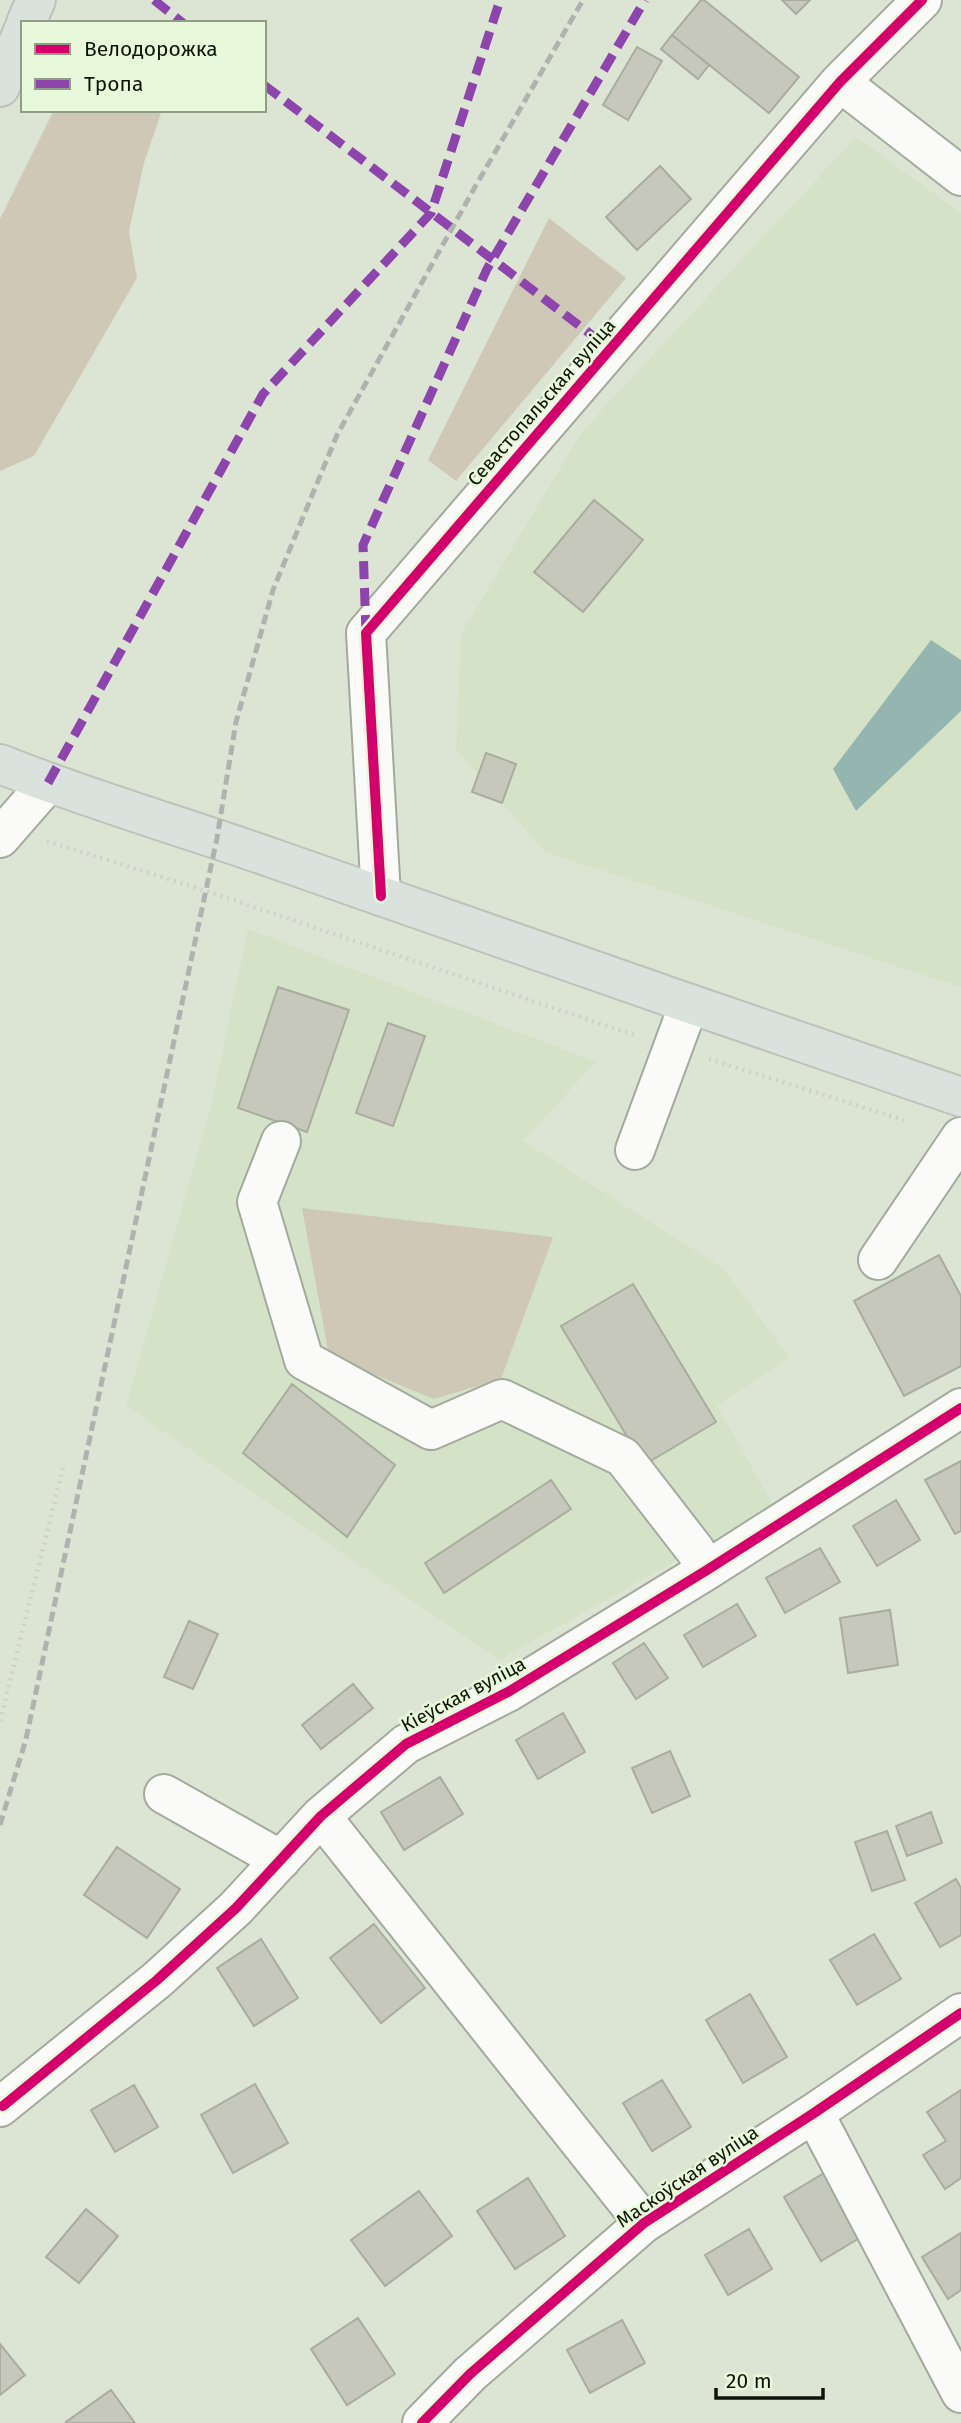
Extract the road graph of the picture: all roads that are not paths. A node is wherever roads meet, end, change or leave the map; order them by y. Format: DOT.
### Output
graph roads {
  1 [pos="36,0"];
  2 [pos="922,0"];
  3 [pos="27,21"];
  4 [pos="21,37"];
  5 [pos="840,82"];
  6 [pos="0,87"];
  7 [pos="961,176"];
  8 [pos="0,764"];
  9 [pos="48,783"];
  10 [pos="4,833"];
  11 [pos="381,896"];
  12 [pos="689,1004"];
  13 [pos="961,1097"];
  14 [pos="961,1137"];
  15 [pos="281,1141"];
  16 [pos="635,1150"];
  17 [pos="878,1260"];
  18 [pos="961,1408"];
  19 [pos="707,1570"];
  20 [pos="164,1794"];
  21 [pos="321,1816"];
  22 [pos="281,1860"];
  23 [pos="961,2013"];
  24 [pos="1,2112"];
  25 [pos="814,2112"];
  26 [pos="644,2223"];
  27 [pos="961,2393"];
  28 [pos="422,2423"];
  1 -- 3 [label="main road"];
  2 -- 5 [label="street, Севастопальская вуліца"];
  4 -- 6 [label="main road"];
  5 -- 7 [label="street"];
  5 -- 11 [label="street, Севастопальская вуліца"];
  8 -- 9 [label="main road"];
  9 -- 10 [label="street"];
  9 -- 11 [label="main road"];
  11 -- 12 [label="main road"];
  12 -- 13 [label="main road"];
  12 -- 16 [label="street"];
  14 -- 17 [label="street"];
  15 -- 19 [label="street"];
  18 -- 19 [label="street, Кіеўская вуліца"];
  19 -- 21 [label="street, Кіеўская вуліца"];
  20 -- 22 [label="street"];
  21 -- 22 [label="street, Кіеўская вуліца"];
  21 -- 26 [label="street"];
  22 -- 24 [label="street, Кіеўская вуліца"];
  23 -- 25 [label="street, Маскоўская вуліца"];
  25 -- 26 [label="street, Маскоўская вуліца"];
  25 -- 27 [label="street"];
  26 -- 28 [label="street, Маскоўская вуліца"];
}
